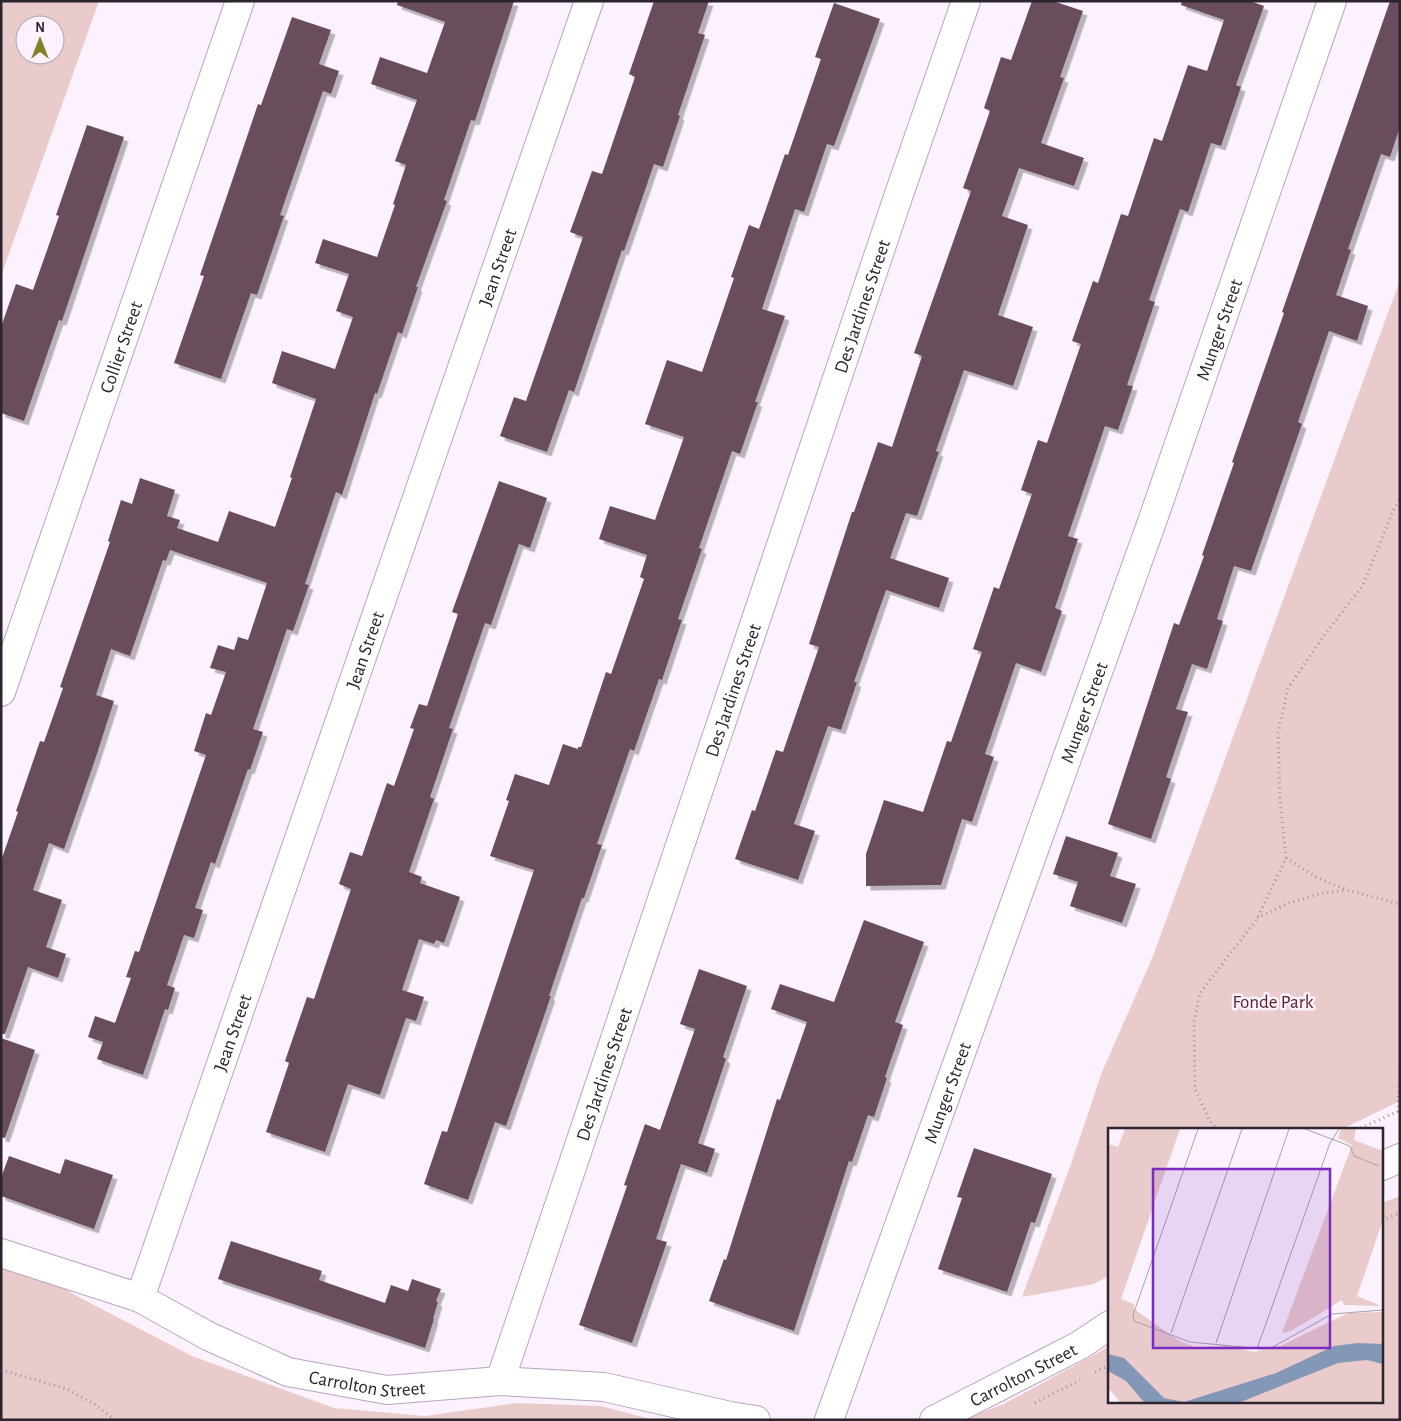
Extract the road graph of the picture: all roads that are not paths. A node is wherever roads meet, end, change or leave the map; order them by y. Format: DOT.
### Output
graph roads {
  1 [pos="240,1"];
  2 [pos="589,1"];
  3 [pos="966,1"];
  4 [pos="1332,1"];
  5 [pos="1,692"];
  6 [pos="1400,1158"];
  7 [pos="1384,1165"];
  8 [pos="1,1253"];
  9 [pos="140,1298"];
  10 [pos="1108,1326"];
  11 [pos="500,1381"];
  12 [pos="756,1420"];
  13 [pos="829,1420"];
  14 [pos="934,1420"];
  1 -- 5 [label="street, Collier Street"];
  2 -- 9 [label="street, Jean Street"];
  3 -- 11 [label="street, Des Jardines Street"];
  4 -- 13 [label="street, Munger Street"];
  6 -- 7 [label="street"];
  8 -- 9 [label="street, Carrolton Street"];
  9 -- 11 [label="street, Carrolton Street"];
  10 -- 14 [label="street, Carrolton Street"];
  11 -- 12 [label="street, Carrolton Street"];
}
